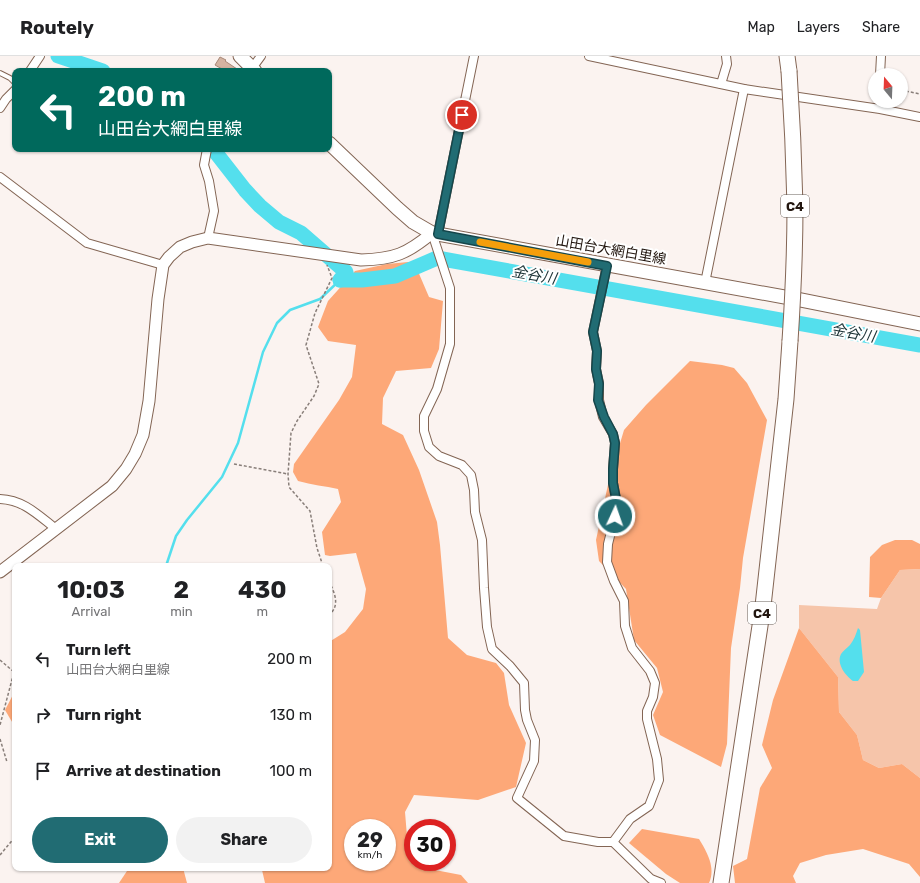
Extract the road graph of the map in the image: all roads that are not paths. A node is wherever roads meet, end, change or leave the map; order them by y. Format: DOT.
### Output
graph roads {
  1 [pos="40,56"];
  2 [pos="240,56"];
  3 [pos="261,56"];
  4 [pos="474,56"];
  5 [pos="589,56"];
  6 [pos="726,56"];
  7 [pos="787,56"];
  8 [pos="881,56"];
  9 [pos="32,68"];
  10 [pos="251,68"];
  11 [pos="254,68"];
  12 [pos="880,68"];
  13 [pos="0,73"];
  14 [pos="12,80"];
  15 [pos="721,84"];
  16 [pos="744,89"];
  17 [pos="12,93"];
  18 [pos="868,104"];
  19 [pos="0,108"];
  20 [pos="890,108"];
  21 [pos="920,117"];
  22 [pos="332,146"];
  23 [pos="206,152"];
  24 [pos="0,177"];
  25 [pos="435,234"];
  26 [pos="208,238"];
  27 [pos="163,265"];
  28 [pos="607,266"];
  29 [pos="705,283"];
  30 [pos="920,324"];
  31 [pos="0,499"];
  32 [pos="56,529"];
  33 [pos="0,572"];
  34 [pos="613,842"];
  35 [pos="661,883"];
  36 [pos="721,883"];
  1 -- 9 [label="street"];
  2 -- 10 [label="main road"];
  3 -- 11 [label="street"];
  4 -- 25 [label="street"];
  5 -- 15 [label="street"];
  6 -- 15 [label="street"];
  7 -- 36 [label="highway, C4, bridge"];
  8 -- 12 [label="street"];
  13 -- 14 [label="lane"];
  15 -- 16 [label="street"];
  16 -- 18 [label="street"];
  16 -- 29 [label="street"];
  17 -- 19 [label="street"];
  20 -- 21 [label="street"];
  22 -- 25 [label="main road, 山田台大網白里線"];
  23 -- 26 [label="street"];
  24 -- 27 [label="street"];
  25 -- 26 [label="street"];
  25 -- 28 [label="main road, 山田台大網白里線"];
  25 -- 34 [label="street"];
  26 -- 27 [label="street"];
  27 -- 32 [label="street"];
  28 -- 29 [label="main road, 山田台大網白里線"];
  28 -- 34 [label="street"];
  29 -- 30 [label="main road, 山田台大網白里線"];
  31 -- 32 [label="street"];
  32 -- 33 [label="street"];
  34 -- 35 [label="street"];
}
